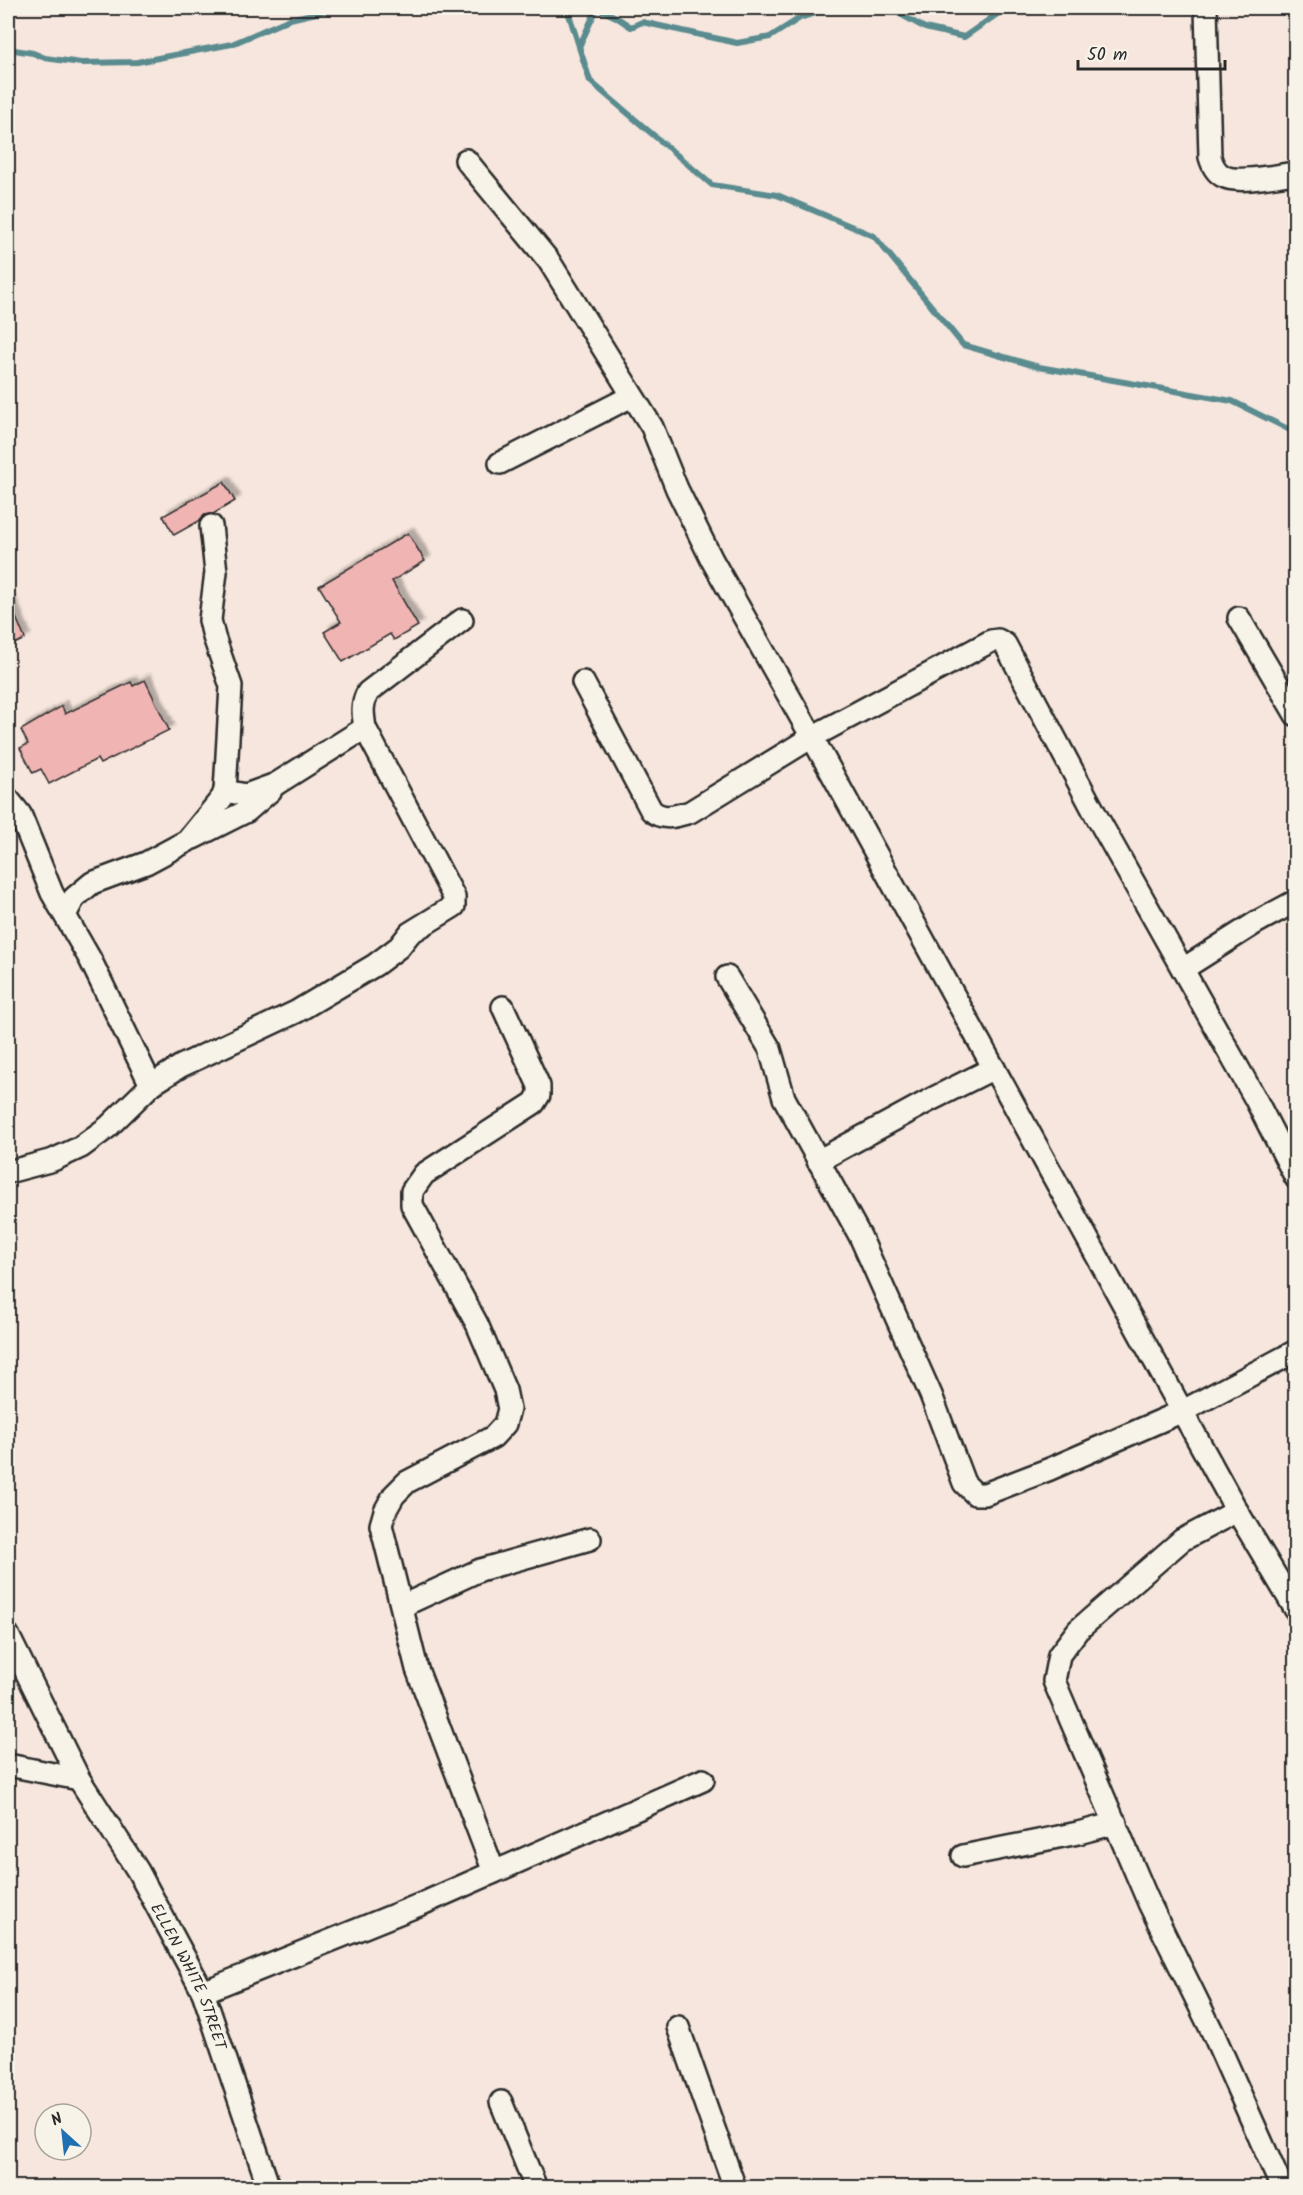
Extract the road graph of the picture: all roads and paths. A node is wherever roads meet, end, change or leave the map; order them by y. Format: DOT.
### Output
graph roads {
  1 [pos="1206,8"];
  2 [pos="466,160"];
  3 [pos="1296,176"];
  4 [pos="632,396"];
  5 [pos="500,463"];
  6 [pos="211,526"];
  7 [pos="1239,618"];
  8 [pos="462,620"];
  9 [pos="583,682"];
  10 [pos="1296,715"];
  11 [pos="365,728"];
  12 [pos="812,737"];
  13 [pos="276,784"];
  14 [pos="225,790"];
  15 [pos="8,799"];
  16 [pos="188,841"];
  17 [pos="1296,901"];
  18 [pos="65,915"];
  19 [pos="1183,969"];
  20 [pos="727,977"];
  21 [pos="503,1007"];
  22 [pos="994,1068"];
  23 [pos="151,1085"];
  24 [pos="818,1161"];
  25 [pos="8,1172"];
  26 [pos="1296,1178"];
  27 [pos="1296,1351"];
  28 [pos="1183,1411"];
  29 [pos="1237,1511"];
  30 [pos="590,1539"];
  31 [pos="402,1606"];
  32 [pos="1296,1610"];
  33 [pos="8,1635"];
  34 [pos="8,1765"];
  35 [pos="79,1779"];
  36 [pos="703,1779"];
  37 [pos="1116,1823"];
  38 [pos="963,1856"];
  39 [pos="494,1872"];
  40 [pos="203,1992"];
  41 [pos="678,2027"];
  42 [pos="501,2102"];
  43 [pos="269,2187"];
  44 [pos="536,2187"];
  45 [pos="735,2187"];
  46 [pos="1281,2187"];
  1 -- 3 [label="street"];
  2 -- 4 [label="street"];
  4 -- 5 [label="street"];
  4 -- 12 [label="street"];
  6 -- 14 [label="street"];
  7 -- 10 [label="street"];
  8 -- 11 [label="street"];
  9 -- 12 [label="street"];
  11 -- 13 [label="street"];
  11 -- 23 [label="street"];
  12 -- 19 [label="street"];
  12 -- 22 [label="street"];
  13 -- 14 [label="street"];
  13 -- 16 [label="street"];
  14 -- 16 [label="street"];
  15 -- 18 [label="street"];
  16 -- 18 [label="street"];
  17 -- 19 [label="street"];
  18 -- 23 [label="street"];
  19 -- 26 [label="street"];
  20 -- 24 [label="street"];
  21 -- 31 [label="street"];
  22 -- 24 [label="street"];
  22 -- 28 [label="street"];
  23 -- 25 [label="street"];
  24 -- 28 [label="street"];
  27 -- 28 [label="street"];
  28 -- 29 [label="street"];
  29 -- 32 [label="street"];
  29 -- 37 [label="street"];
  30 -- 31 [label="street"];
  31 -- 39 [label="street"];
  33 -- 35 [label="street, ELLEN WHITE STREET"];
  34 -- 35 [label="street"];
  35 -- 40 [label="street, ELLEN WHITE STREET"];
  36 -- 39 [label="street"];
  37 -- 38 [label="street"];
  37 -- 46 [label="street"];
  39 -- 40 [label="street"];
  40 -- 43 [label="street, ELLEN WHITE STREET"];
  41 -- 45 [label="street"];
  42 -- 44 [label="street"];
}
